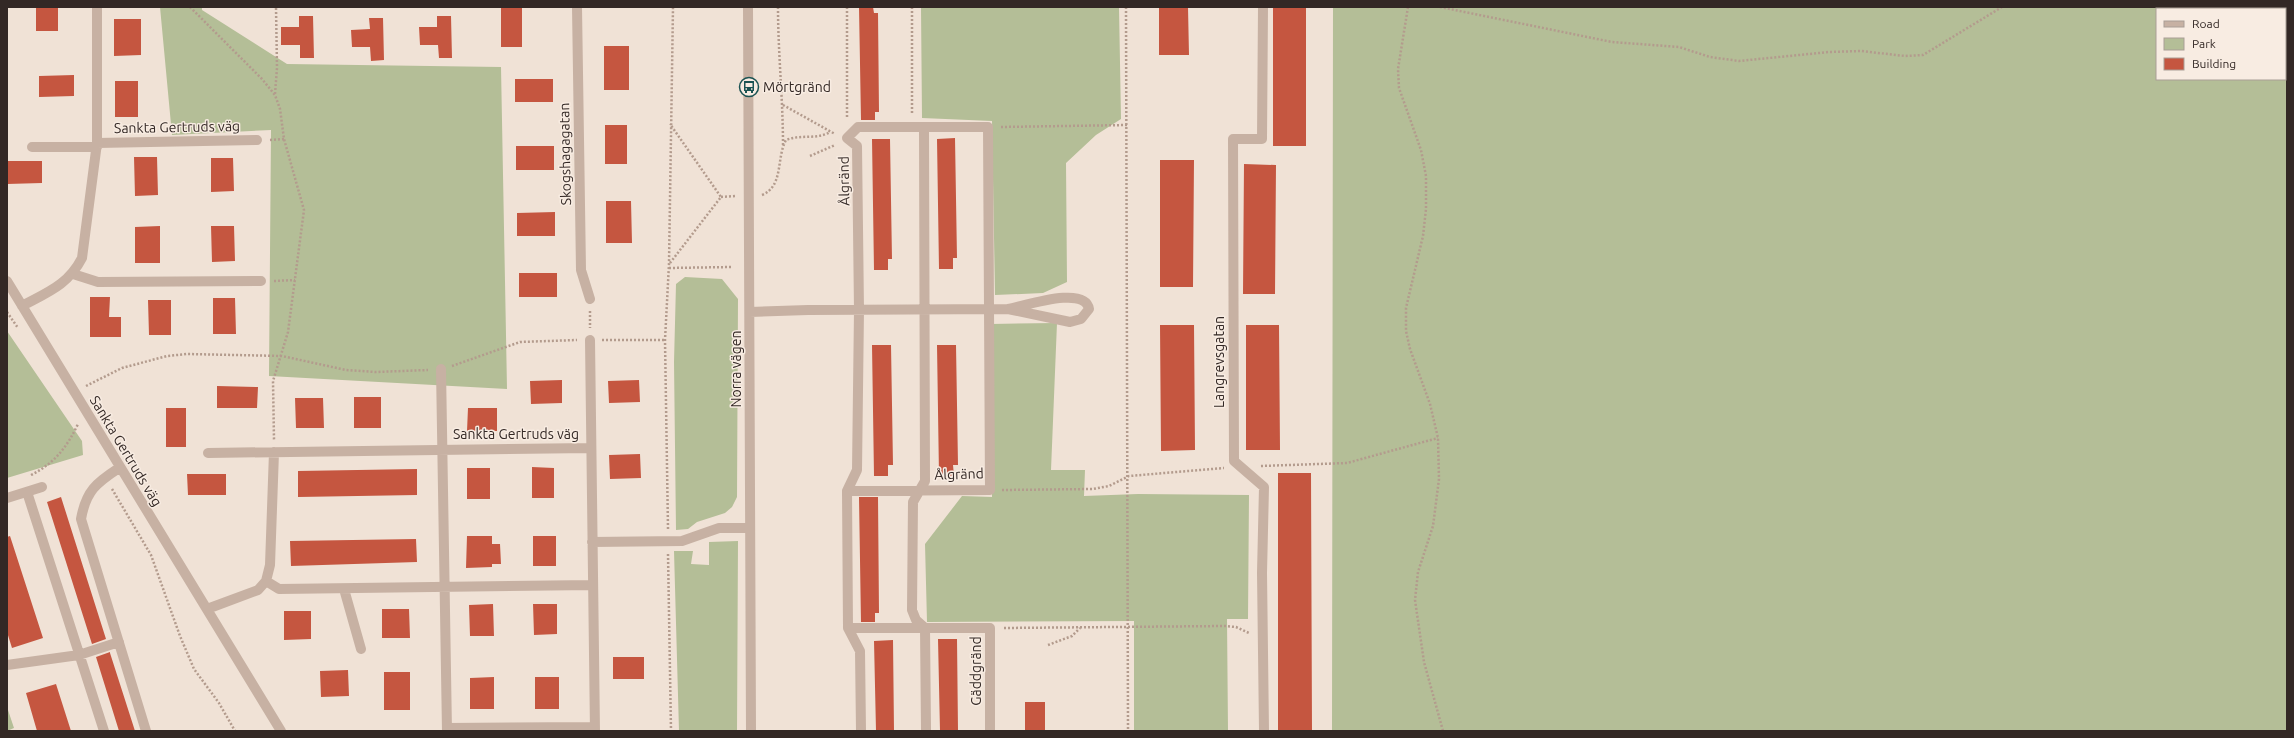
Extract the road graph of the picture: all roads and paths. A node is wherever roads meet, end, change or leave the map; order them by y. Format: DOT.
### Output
graph roads {
  1 [pos="97,7"];
  2 [pos="190,7"];
  3 [pos="276,7"];
  4 [pos="577,7"];
  5 [pos="673,7"];
  6 [pos="748,7"];
  7 [pos="778,7"];
  8 [pos="847,7"];
  9 [pos="912,7"];
  10 [pos="1126,7"];
  11 [pos="1263,7"];
  12 [pos="1408,7"];
  13 [pos="1440,7"];
  14 [pos="2002,7"];
  15 [pos="275,95"];
  16 [pos="783,104"];
  17 [pos="670,124"];
  18 [pos="1127,125"];
  19 [pos="913,127"];
  20 [pos="924,127"];
  21 [pos="988,127"];
  22 [pos="830,132"];
  23 [pos="847,138"];
  24 [pos="257,140"];
  25 [pos="97,145"];
  26 [pos="783,145"];
  27 [pos="32,147"];
  28 [pos="810,156"];
  29 [pos="761,195"];
  30 [pos="737,196"];
  31 [pos="721,197"];
  32 [pos="669,266"];
  33 [pos="731,267"];
  34 [pos="73,274"];
  35 [pos="295,280"];
  36 [pos="7,281"];
  37 [pos="262,281"];
  38 [pos="590,299"];
  39 [pos="22,306"];
  40 [pos="924,309"];
  41 [pos="859,310"];
  42 [pos="989,310"];
  43 [pos="1008,310"];
  44 [pos="7,312"];
  45 [pos="750,312"];
  46 [pos="22,334"];
  47 [pos="590,340"];
  48 [pos="664,340"];
  49 [pos="282,356"];
  50 [pos="441,369"];
  51 [pos="74,392"];
  52 [pos="75,416"];
  53 [pos="78,423"];
  54 [pos="83,429"];
  55 [pos="1438,438"];
  56 [pos="591,448"];
  57 [pos="442,449"];
  58 [pos="274,452"];
  59 [pos="208,453"];
  60 [pos="1241,467"];
  61 [pos="119,468"];
  62 [pos="1129,476"];
  63 [pos="105,477"];
  64 [pos="24,478"];
  65 [pos="42,487"];
  66 [pos="919,490"];
  67 [pos="990,490"];
  68 [pos="847,491"];
  69 [pos="27,492"];
  70 [pos="7,498"];
  71 [pos="749,528"];
  72 [pos="668,541"];
  73 [pos="592,542"];
  74 [pos="266,581"];
  75 [pos="593,585"];
  76 [pos="344,588"];
  77 [pos="445,588"];
  78 [pos="208,609"];
  79 [pos="1080,627"];
  80 [pos="1128,627"];
  81 [pos="848,628"];
  82 [pos="925,628"];
  83 [pos="990,628"];
  84 [pos="119,642"];
  85 [pos="1263,642"];
  86 [pos="1048,645"];
  87 [pos="361,649"];
  88 [pos="79,655"];
  89 [pos="7,665"];
  90 [pos="595,729"];
  91 [pos="447,730"];
  92 [pos="104,731"];
  93 [pos="146,731"];
  94 [pos="234,731"];
  95 [pos="281,731"];
  96 [pos="671,731"];
  97 [pos="751,731"];
  98 [pos="861,731"];
  99 [pos="926,731"];
  100 [pos="990,731"];
  101 [pos="1128,731"];
  102 [pos="1264,731"];
  103 [pos="1443,731"];
  1 -- 25 [label="street, Sankta Gertruds väg"];
  2 -- 15 [label="path"];
  3 -- 15 [label="path"];
  4 -- 38 [label="street, Skogshagagatan"];
  5 -- 17 [label="path"];
  6 -- 45 [label="street, Norra vägen"];
  7 -- 16 [label="path"];
  8 -- 23 [label="path"];
  9 -- 19 [label="path"];
  10 -- 18 [label="path"];
  11 -- 60 [label="street, Langrevsgatan"];
  12 -- 55 [label="path"];
  13 -- 14 [label="path"];
  15 -- 35 [label="path"];
  16 -- 22 [label="path"];
  16 -- 26 [label="path"];
  17 -- 31 [label="path"];
  17 -- 32 [label="path"];
  18 -- 21 [label="path"];
  18 -- 62 [label="path"];
  19 -- 20 [label="street, Ålgränd"];
  19 -- 23 [label="street, Ålgränd"];
  20 -- 21 [label="street, Ålgränd"];
  20 -- 40 [label="street, Ålgränd"];
  21 -- 42 [label="street, Ålgränd"];
  22 -- 23 [label="path"];
  22 -- 26 [label="path"];
  23 -- 28 [label="path"];
  23 -- 41 [label="street, Ålgränd"];
  24 -- 25 [label="street, Sankta Gertruds väg"];
  25 -- 27 [label="street, Sankta Gertruds väg"];
  25 -- 34 [label="street, Sankta Gertruds väg"];
  26 -- 29 [label="path"];
  30 -- 31 [label="path"];
  31 -- 32 [label="path"];
  32 -- 33 [label="path"];
  32 -- 48 [label="path"];
  34 -- 37 [label="street"];
  34 -- 39 [label="street, Sankta Gertruds väg"];
  35 -- 37 [label="path"];
  35 -- 49 [label="path"];
  36 -- 39 [label="street, Sankta Gertruds väg"];
  38 -- 47 [label="path"];
  39 -- 51 [label="street, Sankta Gertruds väg"];
  40 -- 41 [label="street"];
  40 -- 42 [label="street"];
  40 -- 66 [label="street, Ålgränd"];
  41 -- 45 [label="street"];
  41 -- 68 [label="street, Ålgränd"];
  42 -- 43 [label="street"];
  42 -- 67 [label="street, Ålgränd"];
  43 -- 43 [label="street"];
  44 -- 46 [label="path"];
  45 -- 71 [label="street, Norra vägen"];
  47 -- 48 [label="path"];
  47 -- 50 [label="path"];
  47 -- 56 [label="street, Sankta Gertruds väg"];
  48 -- 72 [label="path"];
  49 -- 50 [label="path"];
  49 -- 51 [label="path"];
  49 -- 58 [label="path"];
  50 -- 57 [label="street, Sankta Gertruds väg"];
  51 -- 61 [label="street, Sankta Gertruds väg"];
  52 -- 53 [label="path"];
  53 -- 54 [label="path"];
  53 -- 64 [label="path"];
  55 -- 60 [label="path"];
  55 -- 103 [label="path"];
  56 -- 57 [label="street, Sankta Gertruds väg"];
  56 -- 73 [label="street, Sankta Gertruds väg"];
  57 -- 58 [label="street, Sankta Gertruds väg"];
  57 -- 77 [label="street, Sankta Gertruds väg"];
  58 -- 59 [label="street, Sankta Gertruds väg"];
  58 -- 74 [label="street"];
  60 -- 62 [label="path"];
  60 -- 85 [label="street, Langrevsgatan"];
  61 -- 63 [label="street"];
  61 -- 78 [label="street, Sankta Gertruds väg"];
  62 -- 67 [label="path"];
  62 -- 80 [label="path"];
  63 -- 84 [label="street"];
  63 -- 94 [label="path"];
  65 -- 69 [label="street"];
  66 -- 67 [label="street, Ålgränd"];
  66 -- 68 [label="street, Ålgränd"];
  66 -- 82 [label="street"];
  68 -- 81 [label="street"];
  69 -- 70 [label="street"];
  69 -- 88 [label="street"];
  71 -- 72 [label="street"];
  71 -- 97 [label="street, Norra vägen"];
  72 -- 73 [label="street"];
  72 -- 96 [label="path"];
  73 -- 75 [label="street, Sankta Gertruds väg"];
  74 -- 76 [label="street"];
  74 -- 78 [label="street"];
  75 -- 77 [label="street"];
  75 -- 90 [label="street, Sankta Gertruds väg"];
  76 -- 77 [label="street"];
  76 -- 87 [label="street"];
  77 -- 91 [label="street, Sankta Gertruds väg"];
  78 -- 95 [label="street, Sankta Gertruds väg"];
  79 -- 80 [label="path"];
  79 -- 83 [label="path"];
  79 -- 86 [label="path"];
  80 -- 85 [label="path"];
  80 -- 101 [label="path"];
  81 -- 82 [label="street, Gäddgränd"];
  81 -- 98 [label="street"];
  82 -- 83 [label="street, Gäddgränd"];
  82 -- 99 [label="street"];
  83 -- 100 [label="street, Gäddgränd"];
  84 -- 88 [label="street"];
  84 -- 93 [label="street"];
  85 -- 102 [label="street, Langrevsgatan"];
  88 -- 89 [label="street"];
  88 -- 92 [label="street"];
  90 -- 91 [label="street, Sankta Gertruds väg"];
}
